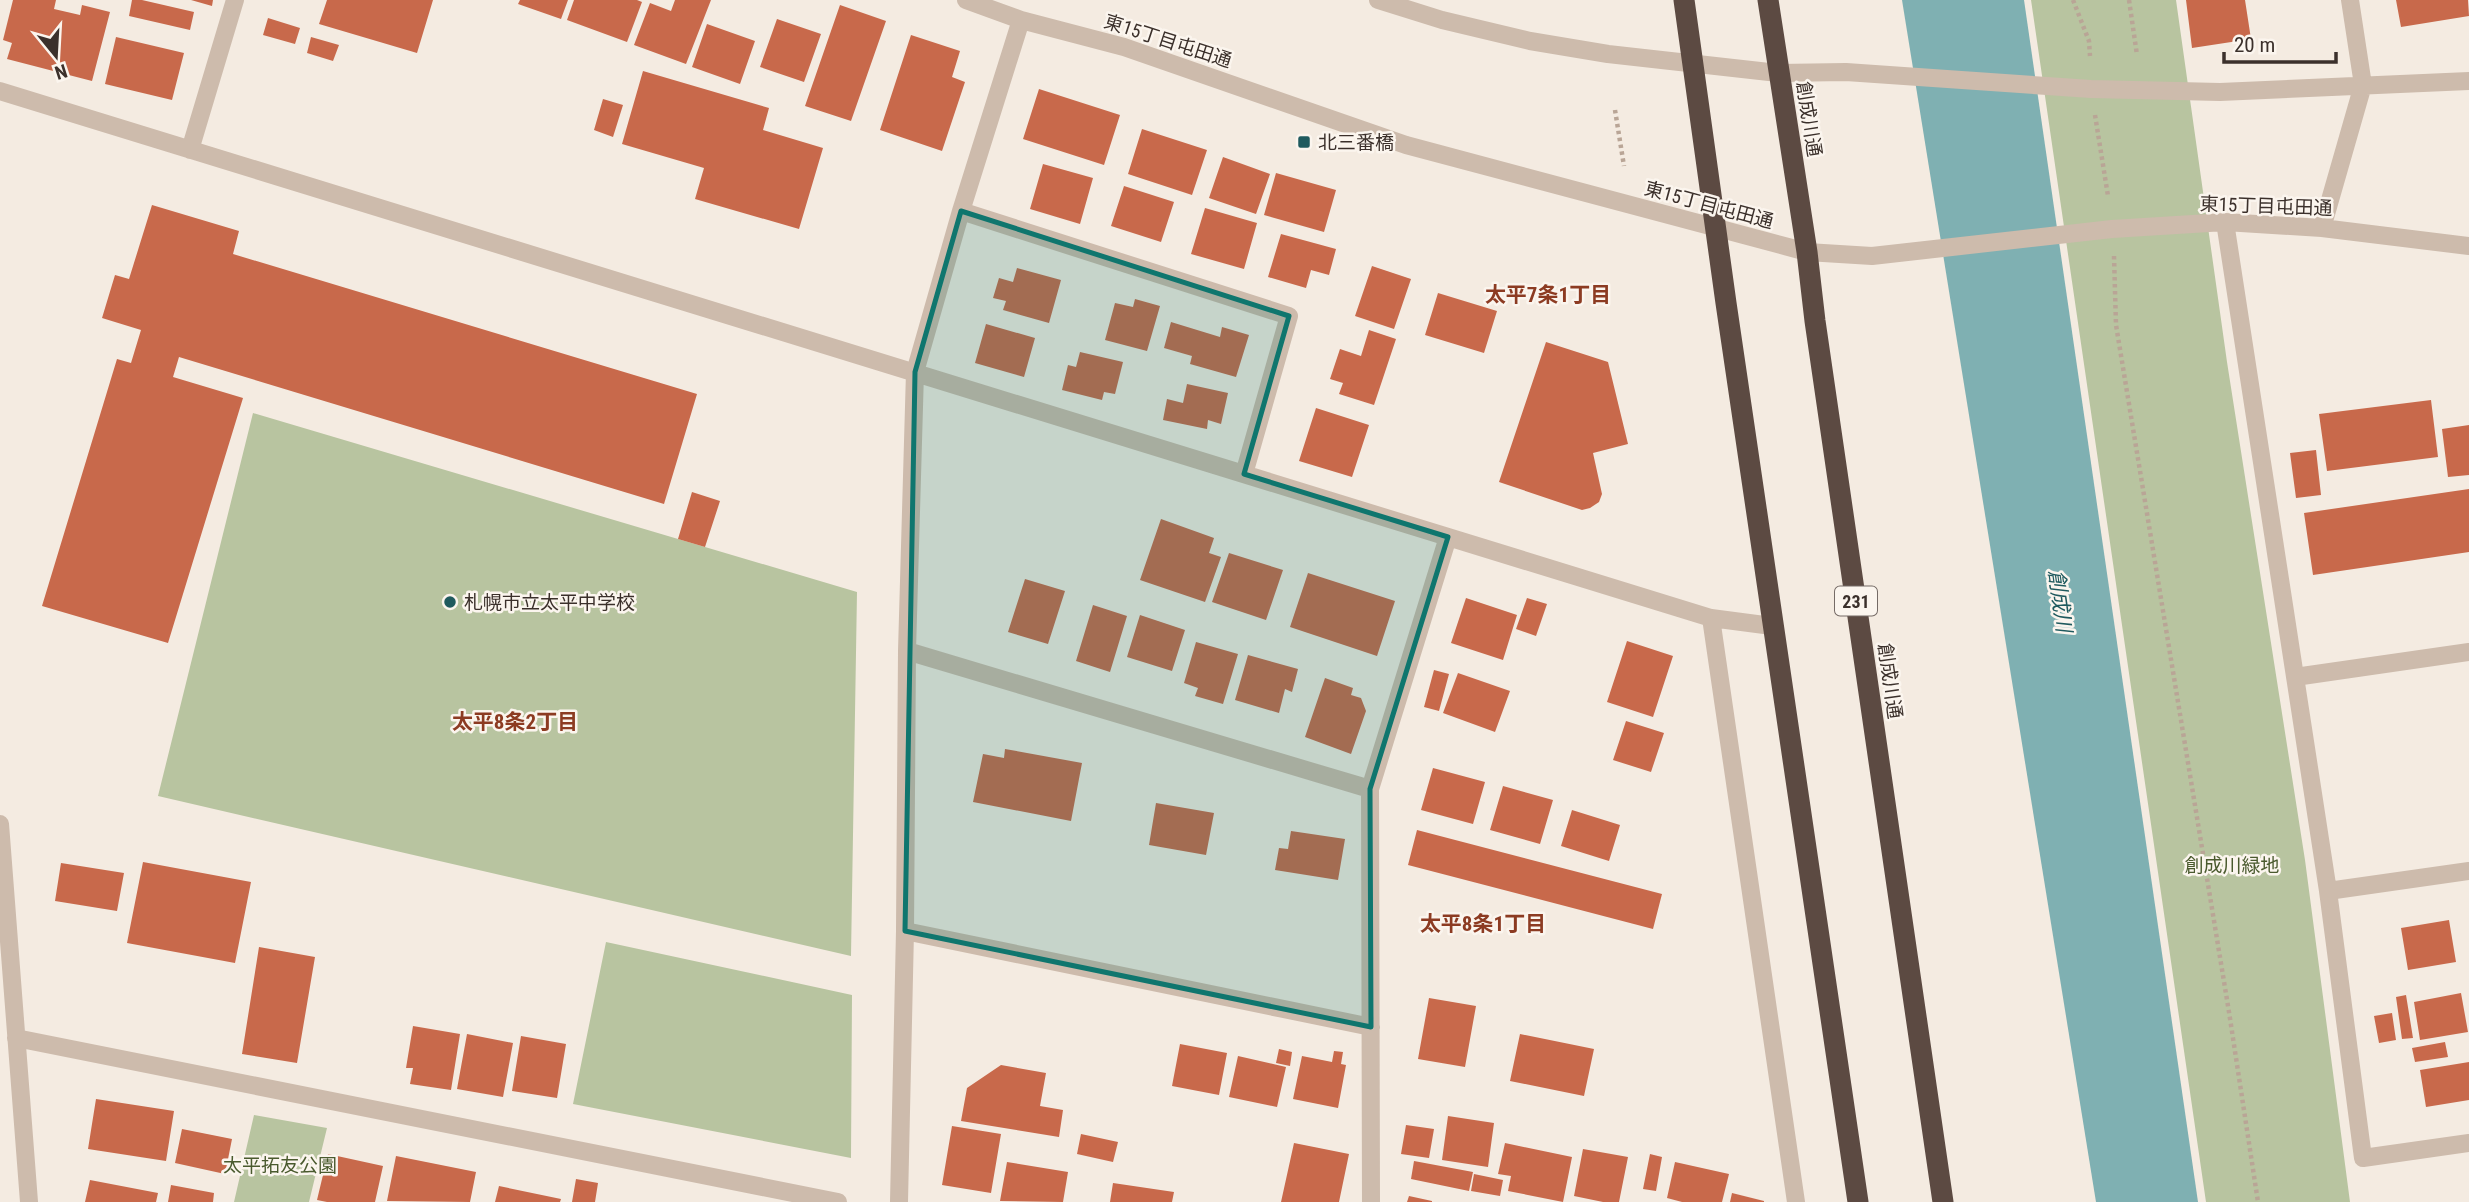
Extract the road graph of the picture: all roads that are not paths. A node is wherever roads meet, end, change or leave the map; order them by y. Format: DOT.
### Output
graph roads {
  1 [pos="235,0"];
  2 [pos="966,0"];
  3 [pos="1378,0"];
  4 [pos="1684,0"];
  5 [pos="1768,0"];
  6 [pos="2350,0"];
  7 [pos="1021,20"];
  8 [pos="1693,64"];
  9 [pos="1778,73"];
  10 [pos="2469,81"];
  11 [pos="2363,85"];
  12 [pos="0,91"];
  13 [pos="190,150"];
  14 [pos="961,211"];
  15 [pos="2225,222"];
  16 [pos="1715,228"];
  17 [pos="2322,228"];
  18 [pos="2469,246"];
  19 [pos="1807,252"];
  20 [pos="915,372"];
  21 [pos="1244,474"];
  22 [pos="1448,537"];
  23 [pos="1711,618"];
  24 [pos="1772,626"];
  25 [pos="907,651"];
  26 [pos="2469,652"];
  27 [pos="2295,677"];
  28 [pos="1370,789"];
  29 [pos="0,824"];
  30 [pos="2469,871"];
  31 [pos="2328,891"];
  32 [pos="905,931"];
  33 [pos="1371,1027"];
  34 [pos="16,1038"];
  35 [pos="2469,1143"];
  36 [pos="29,1202"];
  37 [pos="838,1202"];
  38 [pos="899,1202"];
  39 [pos="1371,1202"];
  40 [pos="1796,1202"];
  41 [pos="1858,1202"];
  42 [pos="1943,1202"];
  1 -- 13 [label="street"];
  2 -- 7 [label="street, 東15丁目屯田通"];
  3 -- 8 [label="street"];
  4 -- 8 [label="highway"];
  5 -- 9 [label="highway, 創成川通 / 231"];
  6 -- 11 [label="street"];
  7 -- 14 [label="street"];
  7 -- 16 [label="street, 東15丁目屯田通"];
  8 -- 9 [label="street"];
  8 -- 16 [label="highway"];
  9 -- 11 [label="street"];
  9 -- 19 [label="highway, 創成川通 / 231"];
  10 -- 11 [label="street"];
  11 -- 17 [label="street"];
  12 -- 13 [label="street"];
  13 -- 20 [label="street"];
  14 -- 20 [label="street"];
  14 -- 21 [label="street"];
  15 -- 17 [label="street, 東15丁目屯田通"];
  15 -- 19 [label="street, 東15丁目屯田通"];
  15 -- 27 [label="street"];
  16 -- 19 [label="street, 東15丁目屯田通"];
  16 -- 24 [label="highway"];
  17 -- 18 [label="street, 東15丁目屯田通"];
  19 -- 42 [label="highway, 創成川通 / 231"];
  20 -- 21 [label="street"];
  20 -- 25 [label="street"];
  21 -- 22 [label="street"];
  22 -- 23 [label="street"];
  22 -- 28 [label="street"];
  23 -- 24 [label="street"];
  23 -- 40 [label="street"];
  24 -- 41 [label="highway"];
  25 -- 28 [label="street"];
  25 -- 32 [label="street"];
  26 -- 27 [label="street"];
  27 -- 31 [label="street"];
  28 -- 33 [label="street"];
  29 -- 34 [label="street"];
  30 -- 31 [label="street"];
  31 -- 35 [label="street"];
  32 -- 33 [label="street"];
  32 -- 38 [label="street"];
  33 -- 39 [label="street"];
  34 -- 36 [label="street"];
  34 -- 37 [label="street"];
}
